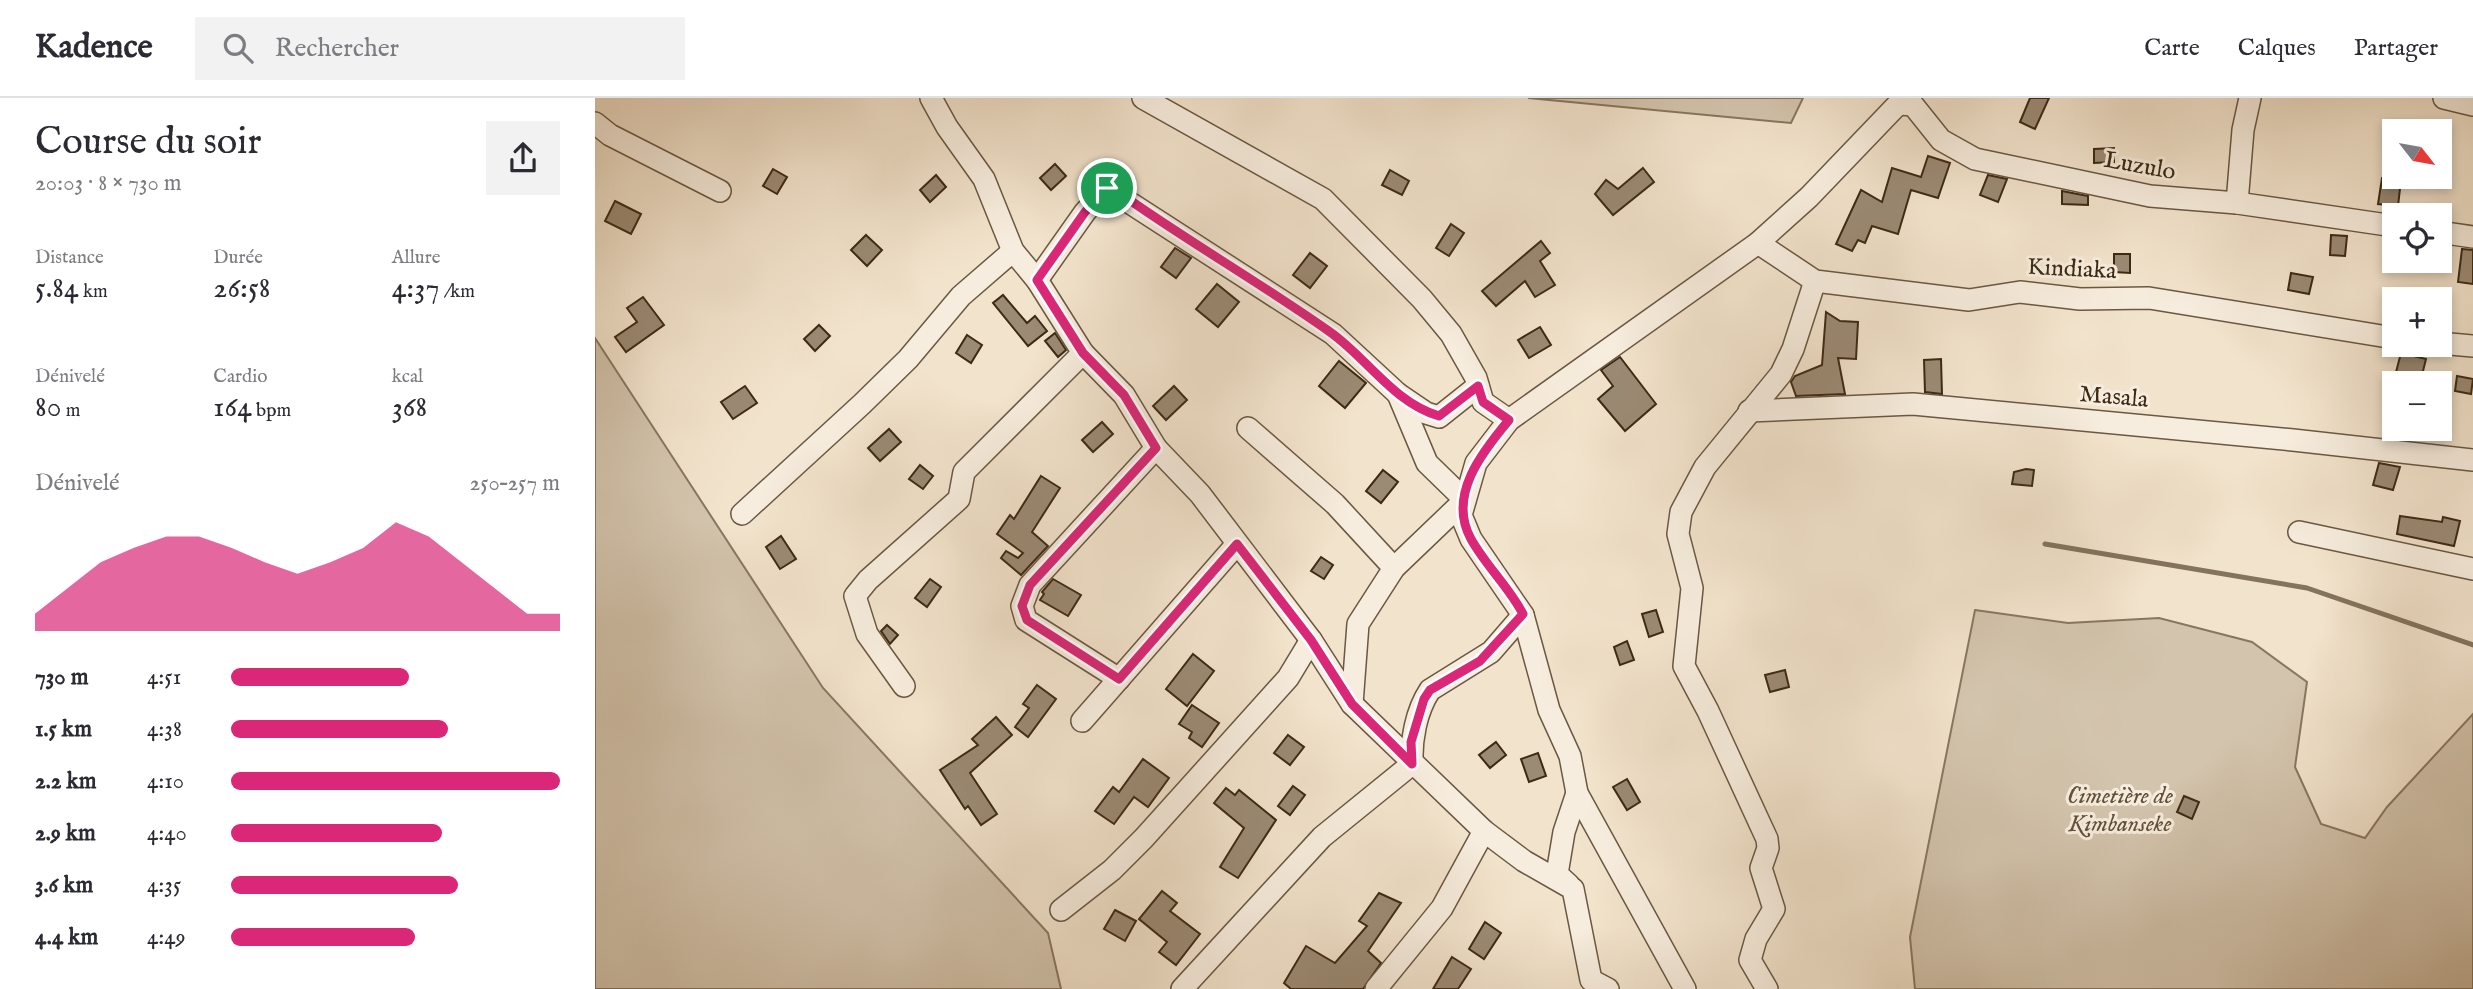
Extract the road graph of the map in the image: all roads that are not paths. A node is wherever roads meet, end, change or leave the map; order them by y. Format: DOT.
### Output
graph roads {
  1 [pos="931,98"];
  2 [pos="1143,98"];
  3 [pos="2250,98"];
  4 [pos="2444,98"];
  5 [pos="1902,101"];
  6 [pos="2473,105"];
  7 [pos="595,122"];
  8 [pos="720,191"];
  9 [pos="2237,203"];
  10 [pos="2382,224"];
  11 [pos="2452,234"];
  12 [pos="2473,237"];
  13 [pos="1758,243"];
  14 [pos="1013,251"];
  15 [pos="1037,280"];
  16 [pos="1815,281"];
  17 [pos="2382,336"];
  18 [pos="2452,344"];
  19 [pos="2473,346"];
  20 [pos="1083,353"];
  21 [pos="1478,386"];
  22 [pos="1398,394"];
  23 [pos="1749,411"];
  24 [pos="1509,420"];
  25 [pos="1248,428"];
  26 [pos="1156,448"];
  27 [pos="2473,460"];
  28 [pos="1465,500"];
  29 [pos="742,514"];
  30 [pos="2299,533"];
  31 [pos="1237,544"];
  32 [pos="1394,568"];
  33 [pos="2473,569"];
  34 [pos="1523,614"];
  35 [pos="1311,640"];
  36 [pos="1119,679"];
  37 [pos="904,686"];
  38 [pos="1352,704"];
  39 [pos="1082,721"];
  40 [pos="1412,764"];
  41 [pos="1577,793"];
  42 [pos="1484,831"];
  43 [pos="1573,889"];
  44 [pos="1061,910"];
  45 [pos="1593,986"];
  46 [pos="1182,989"];
  47 [pos="1376,989"];
  48 [pos="1685,989"];
  49 [pos="1766,989"];
  1 -- 14 [label="street"];
  2 -- 21 [label="street"];
  3 -- 9 [label="street"];
  4 -- 6 [label="street"];
  5 -- 9 [label="street, Luzulo"];
  5 -- 13 [label="street"];
  7 -- 8 [label="street"];
  9 -- 10 [label="street, Luzulo"];
  11 -- 12 [label="street"];
  13 -- 16 [label="street, Kindiaka"];
  13 -- 24 [label="street"];
  14 -- 15 [label="street"];
  14 -- 29 [label="street"];
  15 -- 20 [label="street"];
  15 -- 22 [label="street"];
  16 -- 17 [label="street, Kindiaka"];
  16 -- 23 [label="street"];
  18 -- 19 [label="street"];
  20 -- 26 [label="street"];
  20 -- 37 [label="street"];
  21 -- 22 [label="street"];
  21 -- 24 [label="street"];
  22 -- 28 [label="street"];
  23 -- 27 [label="street, Masala"];
  23 -- 49 [label="street"];
  24 -- 28 [label="street"];
  25 -- 32 [label="street"];
  26 -- 31 [label="street"];
  26 -- 36 [label="street"];
  28 -- 32 [label="street"];
  28 -- 34 [label="street"];
  30 -- 33 [label="street"];
  31 -- 35 [label="street"];
  31 -- 36 [label="street"];
  32 -- 38 [label="street"];
  34 -- 40 [label="street"];
  34 -- 41 [label="street"];
  35 -- 38 [label="street"];
  35 -- 44 [label="street"];
  36 -- 39 [label="street"];
  38 -- 40 [label="street"];
  40 -- 42 [label="street"];
  40 -- 46 [label="street"];
  41 -- 43 [label="street"];
  41 -- 48 [label="street"];
  42 -- 43 [label="street"];
  42 -- 47 [label="street"];
  43 -- 45 [label="street"];
}
